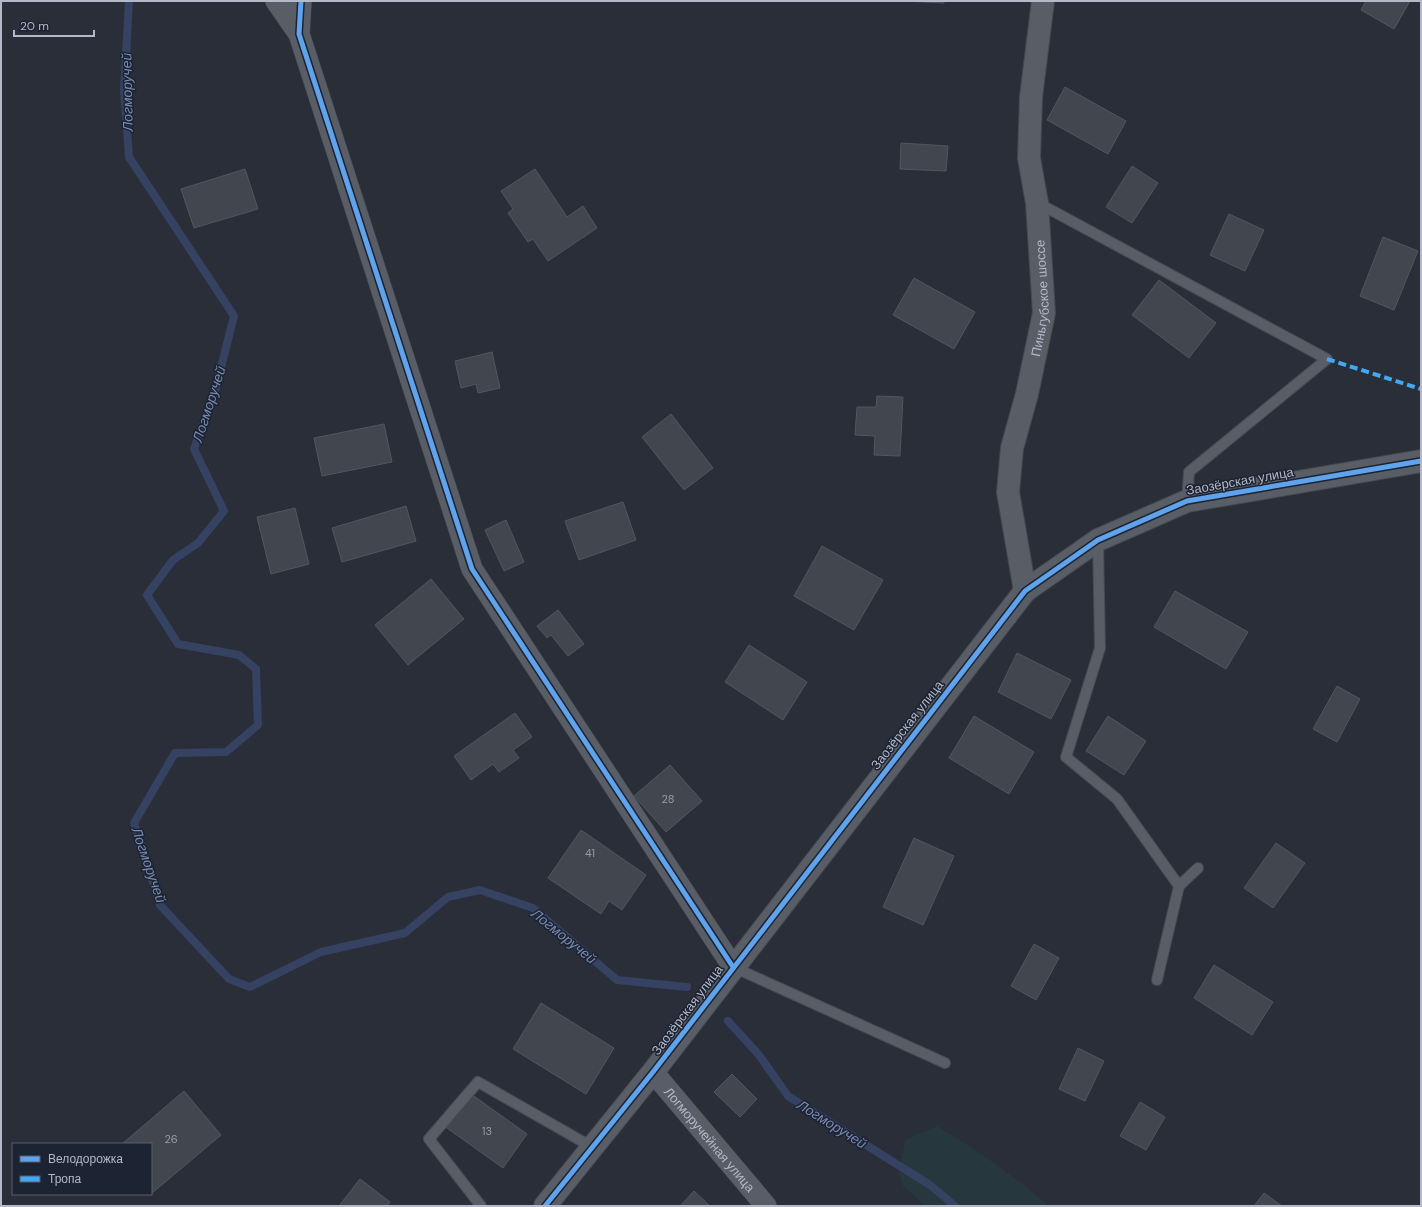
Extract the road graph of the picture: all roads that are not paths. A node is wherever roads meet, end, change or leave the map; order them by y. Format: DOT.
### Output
graph roads {
  1 [pos="276,1"];
  2 [pos="301,1"];
  3 [pos="1043,1"];
  4 [pos="299,34"];
  5 [pos="1037,203"];
  6 [pos="1421,461"];
  7 [pos="1187,501"];
  8 [pos="1098,540"];
  9 [pos="1025,591"];
  10 [pos="1198,868"];
  11 [pos="1178,886"];
  12 [pos="733,967"];
  13 [pos="1157,980"];
  14 [pos="945,1063"];
  15 [pos="653,1072"];
  16 [pos="592,1148"];
  17 [pos="481,1206"];
  18 [pos="545,1206"];
  19 [pos="766,1206"];
  1 -- 4 [label="street"];
  2 -- 4 [label="street"];
  3 -- 5 [label="street, Пиньгубское шоссе"];
  4 -- 12 [label="street"];
  5 -- 7 [label="lane"];
  5 -- 9 [label="street, Пиньгубское шоссе"];
  6 -- 7 [label="street, Заозёрская улица"];
  7 -- 8 [label="street, Заозёрская улица"];
  8 -- 9 [label="street, Заозёрская улица"];
  8 -- 11 [label="lane"];
  9 -- 12 [label="street, Заозёрская улица"];
  10 -- 11 [label="lane"];
  11 -- 13 [label="lane"];
  12 -- 14 [label="lane"];
  12 -- 15 [label="street, Заозёрская улица"];
  15 -- 16 [label="street, Заозёрская улица"];
  15 -- 19 [label="street, Логморучейная улица"];
  16 -- 17 [label="lane"];
  16 -- 18 [label="street, Заозёрская улица"];
}
